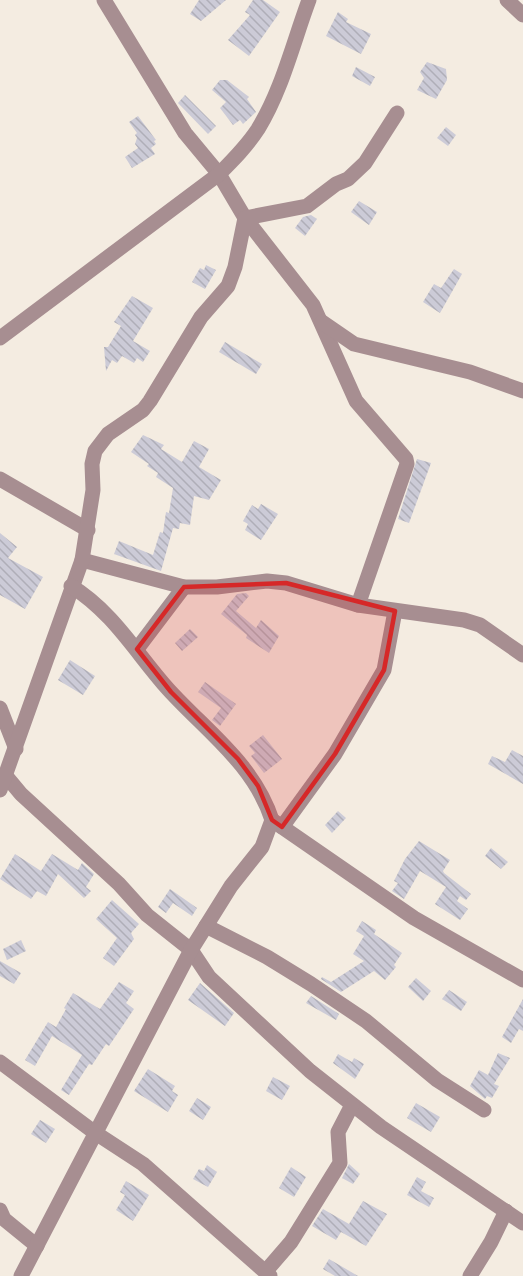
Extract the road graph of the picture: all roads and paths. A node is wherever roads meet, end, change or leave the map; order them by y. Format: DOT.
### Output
graph roads {
  1 [pos="104,0"];
  2 [pos="309,0"];
  3 [pos="507,0"];
  4 [pos="523,15"];
  5 [pos="397,113"];
  6 [pos="219,174"];
  7 [pos="245,218"];
  8 [pos="322,322"];
  9 [pos="0,339"];
  10 [pos="523,391"];
  11 [pos="0,479"];
  12 [pos="88,530"];
  13 [pos="82,560"];
  14 [pos="71,586"];
  15 [pos="184,587"];
  16 [pos="358,604"];
  17 [pos="395,611"];
  18 [pos="137,649"];
  19 [pos="523,655"];
  20 [pos="0,708"];
  21 [pos="16,749"];
  22 [pos="3,783"];
  23 [pos="277,824"];
  24 [pos="206,926"];
  25 [pos="190,950"];
  26 [pos="523,980"];
  27 [pos="0,1062"];
  28 [pos="352,1105"];
  29 [pos="484,1110"];
  30 [pos="94,1132"];
  31 [pos="0,1210"];
  32 [pos="506,1211"];
  33 [pos="523,1223"];
  34 [pos="37,1246"];
  35 [pos="268,1274"];
  36 [pos="21,1276"];
  37 [pos="470,1276"];
  1 -- 6 [label="street"];
  2 -- 6 [label="street"];
  3 -- 4 [label="street"];
  5 -- 7 [label="street"];
  6 -- 7 [label="street"];
  6 -- 9 [label="street"];
  7 -- 8 [label="street"];
  7 -- 12 [label="street"];
  8 -- 10 [label="street"];
  8 -- 16 [label="street"];
  11 -- 12 [label="street"];
  12 -- 13 [label="street"];
  13 -- 14 [label="street"];
  13 -- 15 [label="street"];
  14 -- 18 [label="street"];
  14 -- 21 [label="street"];
  15 -- 16 [label="street"];
  15 -- 18 [label="street"];
  16 -- 17 [label="street"];
  17 -- 19 [label="street"];
  17 -- 23 [label="street"];
  18 -- 23 [label="street"];
  20 -- 21 [label="street"];
  21 -- 22 [label="street"];
  22 -- 25 [label="street"];
  23 -- 24 [label="street"];
  23 -- 26 [label="street"];
  24 -- 25 [label="street"];
  24 -- 29 [label="street"];
  25 -- 28 [label="street"];
  25 -- 30 [label="street"];
  27 -- 30 [label="street"];
  28 -- 32 [label="street"];
  28 -- 35 [label="street"];
  30 -- 34 [label="street"];
  30 -- 35 [label="street"];
  31 -- 34 [label="street"];
  32 -- 33 [label="street"];
  32 -- 37 [label="street"];
  34 -- 36 [label="street"];
}
